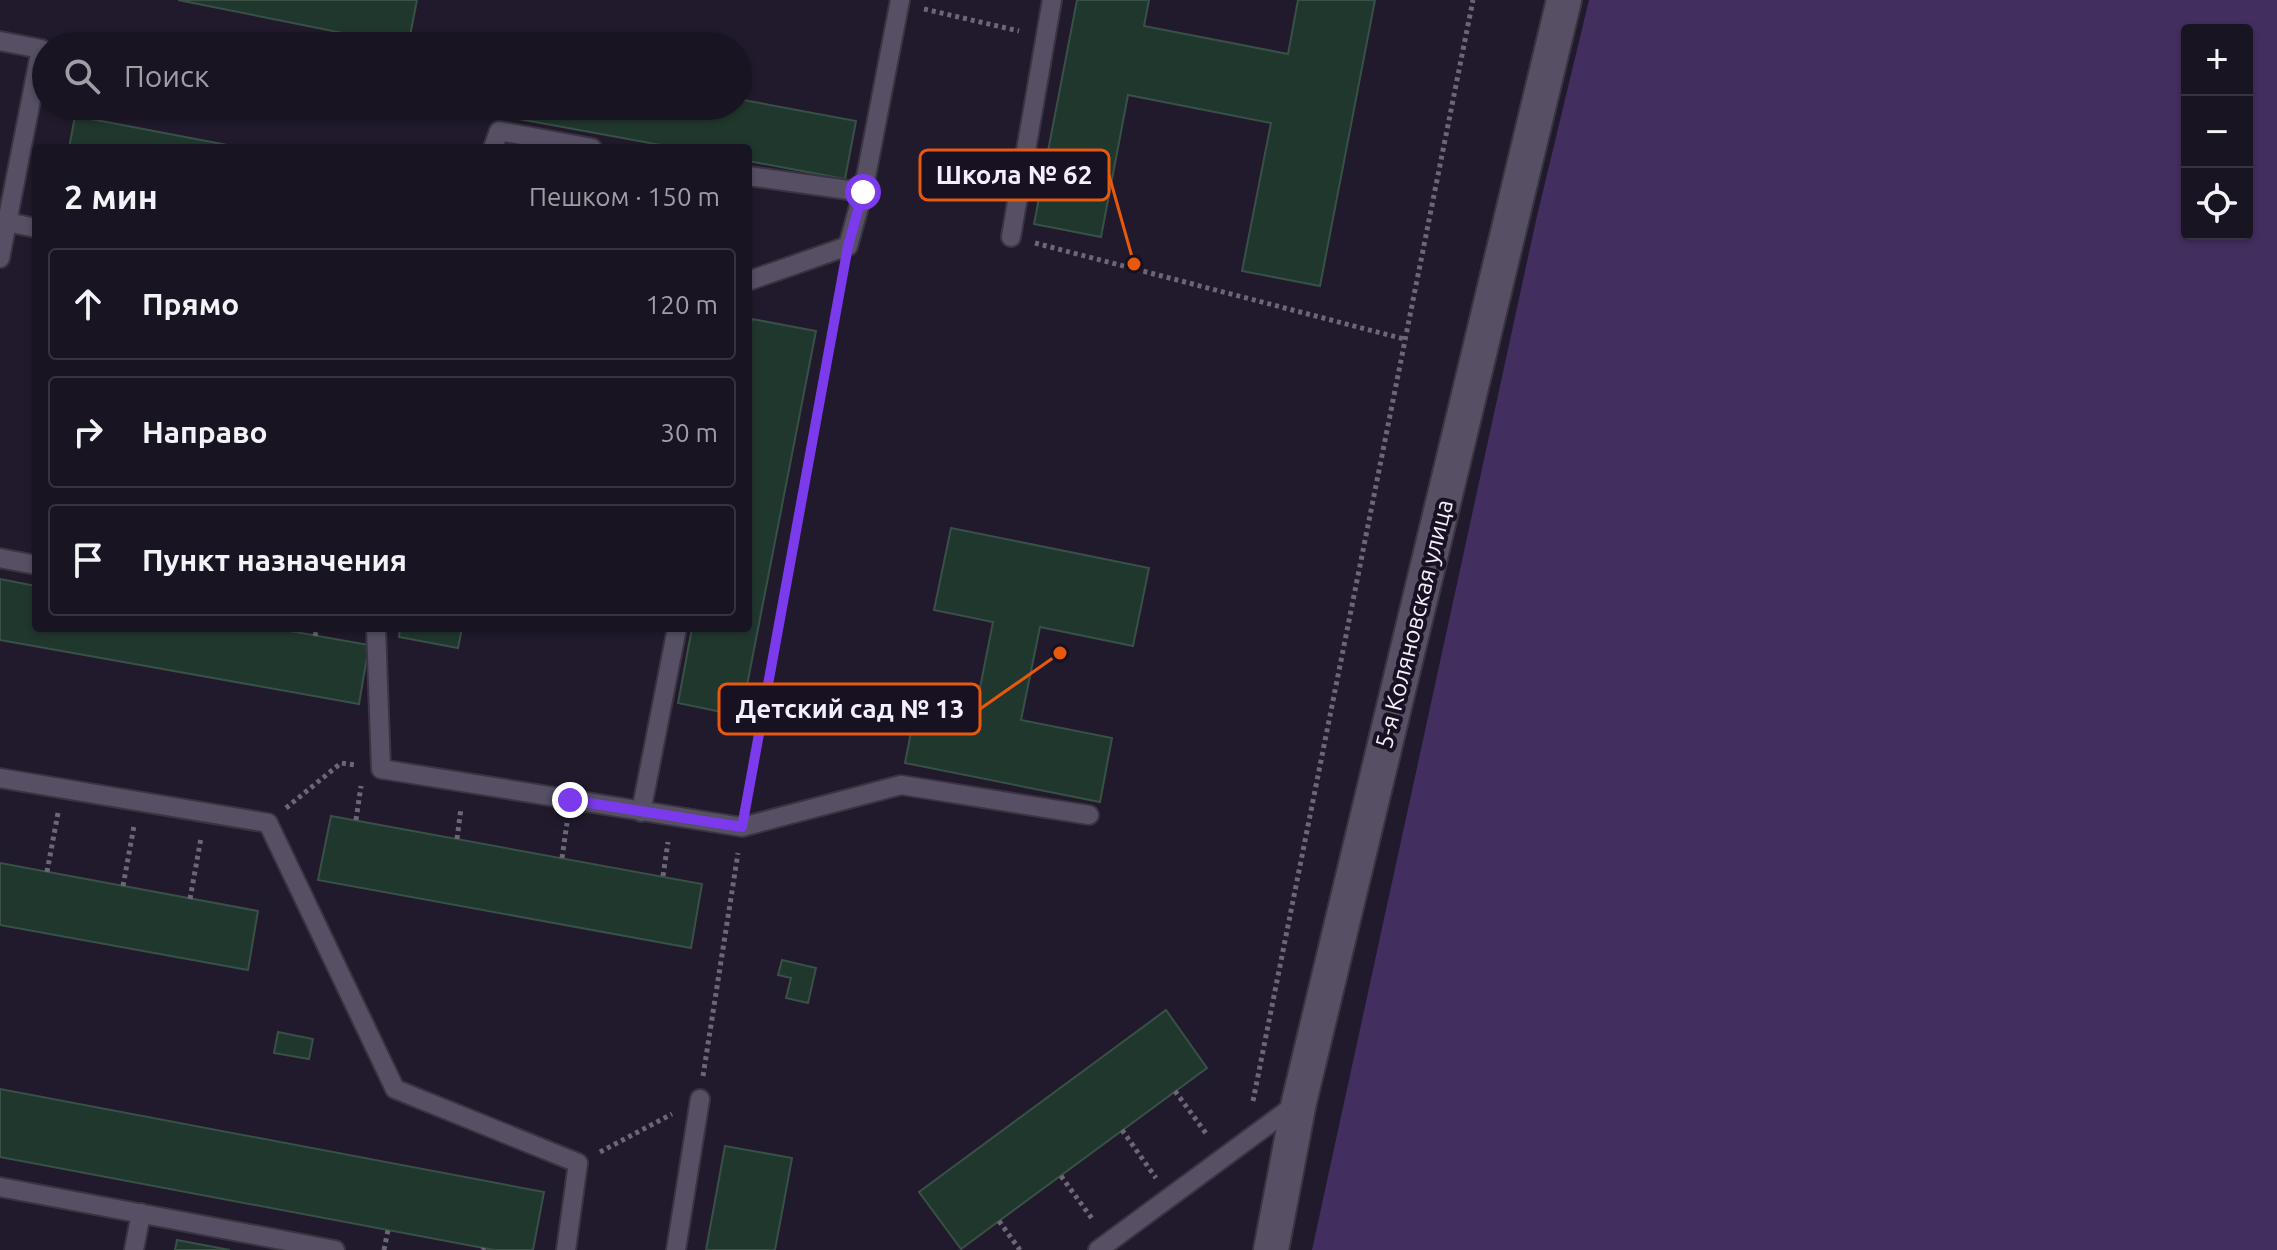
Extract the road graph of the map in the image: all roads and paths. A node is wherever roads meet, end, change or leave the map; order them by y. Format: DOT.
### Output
graph roads {
  1 [pos="1052,0"];
  2 [pos="1473,0"];
  3 [pos="1564,0"];
  4 [pos="900,2"];
  5 [pos="1045,36"];
  6 [pos="0,41"];
  7 [pos="32,47"];
  8 [pos="32,95"];
  9 [pos="494,144"];
  10 [pos="570,144"];
  11 [pos="752,177"];
  12 [pos="863,192"];
  13 [pos="7,222"];
  14 [pos="32,227"];
  15 [pos="1011,237"];
  16 [pos="848,246"];
  17 [pos="0,258"];
  18 [pos="752,280"];
  19 [pos="1404,339"];
  20 [pos="0,558"];
  21 [pos="32,564"];
  22 [pos="316,632"];
  23 [pos="376,632"];
  24 [pos="676,632"];
  25 [pos="315,636"];
  26 [pos="372,767"];
  27 [pos="0,778"];
  28 [pos="62,788"];
  29 [pos="138,802"];
  30 [pos="641,812"];
  31 [pos="205,814"];
  32 [pos="1089,815"];
  33 [pos="671,816"];
  34 [pos="356,820"];
  35 [pos="268,823"];
  36 [pos="742,827"];
  37 [pos="47,872"];
  38 [pos="663,876"];
  39 [pos="123,886"];
  40 [pos="190,899"];
  41 [pos="1175,1091"];
  42 [pos="700,1099"];
  43 [pos="1299,1102"];
  44 [pos="1122,1130"];
  45 [pos="1245,1142"];
  46 [pos="1224,1158"];
  47 [pos="578,1163"];
  48 [pos="1061,1176"];
  49 [pos="0,1187"];
  50 [pos="1170,1197"];
  51 [pos="141,1213"];
  52 [pos="999,1221"];
  53 [pos="388,1230"];
  54 [pos="1104,1246"];
  55 [pos="134,1250"];
  56 [pos="335,1250"];
  57 [pos="384,1250"];
  58 [pos="566,1250"];
  59 [pos="676,1250"];
  60 [pos="1020,1250"];
  61 [pos="1271,1250"];
  1 -- 5 [label="lane"];
  2 -- 19 [label="path"];
  3 -- 43 [label="street, 5-я Коляновская улица"];
  4 -- 5 [label="path"];
  4 -- 12 [label="lane"];
  5 -- 15 [label="lane"];
  6 -- 7 [label="lane"];
  8 -- 13 [label="lane"];
  9 -- 10 [label="lane"];
  11 -- 12 [label="lane"];
  12 -- 16 [label="lane"];
  13 -- 14 [label="lane"];
  13 -- 17 [label="lane"];
  15 -- 19 [label="path"];
  16 -- 18 [label="lane"];
  16 -- 36 [label="path"];
  19 -- 45 [label="path"];
  20 -- 21 [label="lane"];
  22 -- 25 [label="path"];
  23 -- 26 [label="lane"];
  24 -- 30 [label="lane"];
  26 -- 30 [label="lane"];
  26 -- 34 [label="path"];
  26 -- 35 [label="path"];
  27 -- 28 [label="lane"];
  28 -- 29 [label="lane"];
  28 -- 37 [label="path"];
  29 -- 31 [label="lane"];
  29 -- 39 [label="path"];
  30 -- 33 [label="lane"];
  31 -- 35 [label="lane"];
  31 -- 40 [label="path"];
  32 -- 36 [label="lane"];
  33 -- 36 [label="lane"];
  33 -- 38 [label="path"];
  35 -- 47 [label="lane"];
  36 -- 42 [label="path"];
  41 -- 46 [label="path"];
  42 -- 47 [label="path"];
  42 -- 59 [label="lane"];
  43 -- 45 [label="lane"];
  43 -- 61 [label="street, 5-я Коляновская улица"];
  44 -- 50 [label="path"];
  45 -- 46 [label="lane"];
  46 -- 50 [label="lane"];
  47 -- 58 [label="lane"];
  48 -- 54 [label="path"];
  49 -- 51 [label="lane"];
  50 -- 54 [label="lane"];
  51 -- 55 [label="lane"];
  51 -- 56 [label="lane"];
  52 -- 60 [label="path"];
  53 -- 57 [label="path"];
}
